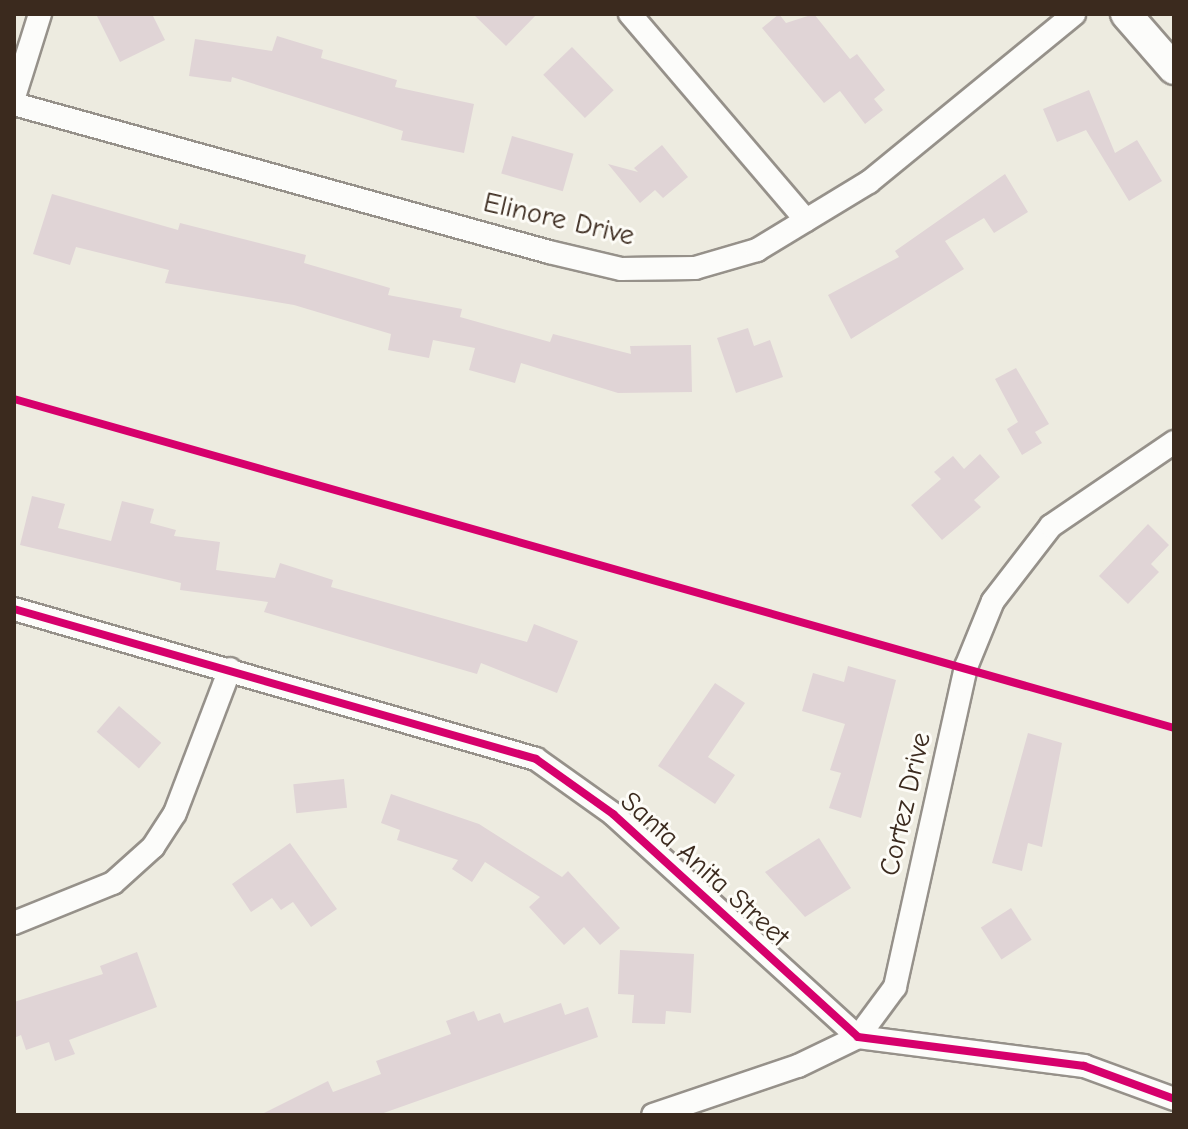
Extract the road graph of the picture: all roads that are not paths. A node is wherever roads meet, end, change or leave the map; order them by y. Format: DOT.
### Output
graph roads {
  1 [pos="40,14"];
  2 [pos="630,14"];
  3 [pos="1074,14"];
  4 [pos="1126,14"];
  5 [pos="1174,69"];
  6 [pos="14,97"];
  7 [pos="14,104"];
  8 [pos="806,220"];
  9 [pos="1174,442"];
  10 [pos="14,609"];
  11 [pos="230,669"];
  12 [pos="14,923"];
  13 [pos="858,1037"];
  14 [pos="1174,1099"];
  15 [pos="653,1115"];
  1 -- 6 [label="street"];
  2 -- 8 [label="street"];
  3 -- 8 [label="street, Elinore Drive"];
  4 -- 5 [label="main road"];
  7 -- 8 [label="street, Elinore Drive"];
  9 -- 13 [label="street, Cortez Drive"];
  10 -- 11 [label="street, Santa Anita Street"];
  11 -- 12 [label="street"];
  11 -- 13 [label="street, Santa Anita Street"];
  13 -- 14 [label="street"];
  13 -- 15 [label="street, Cortez Drive"];
}
